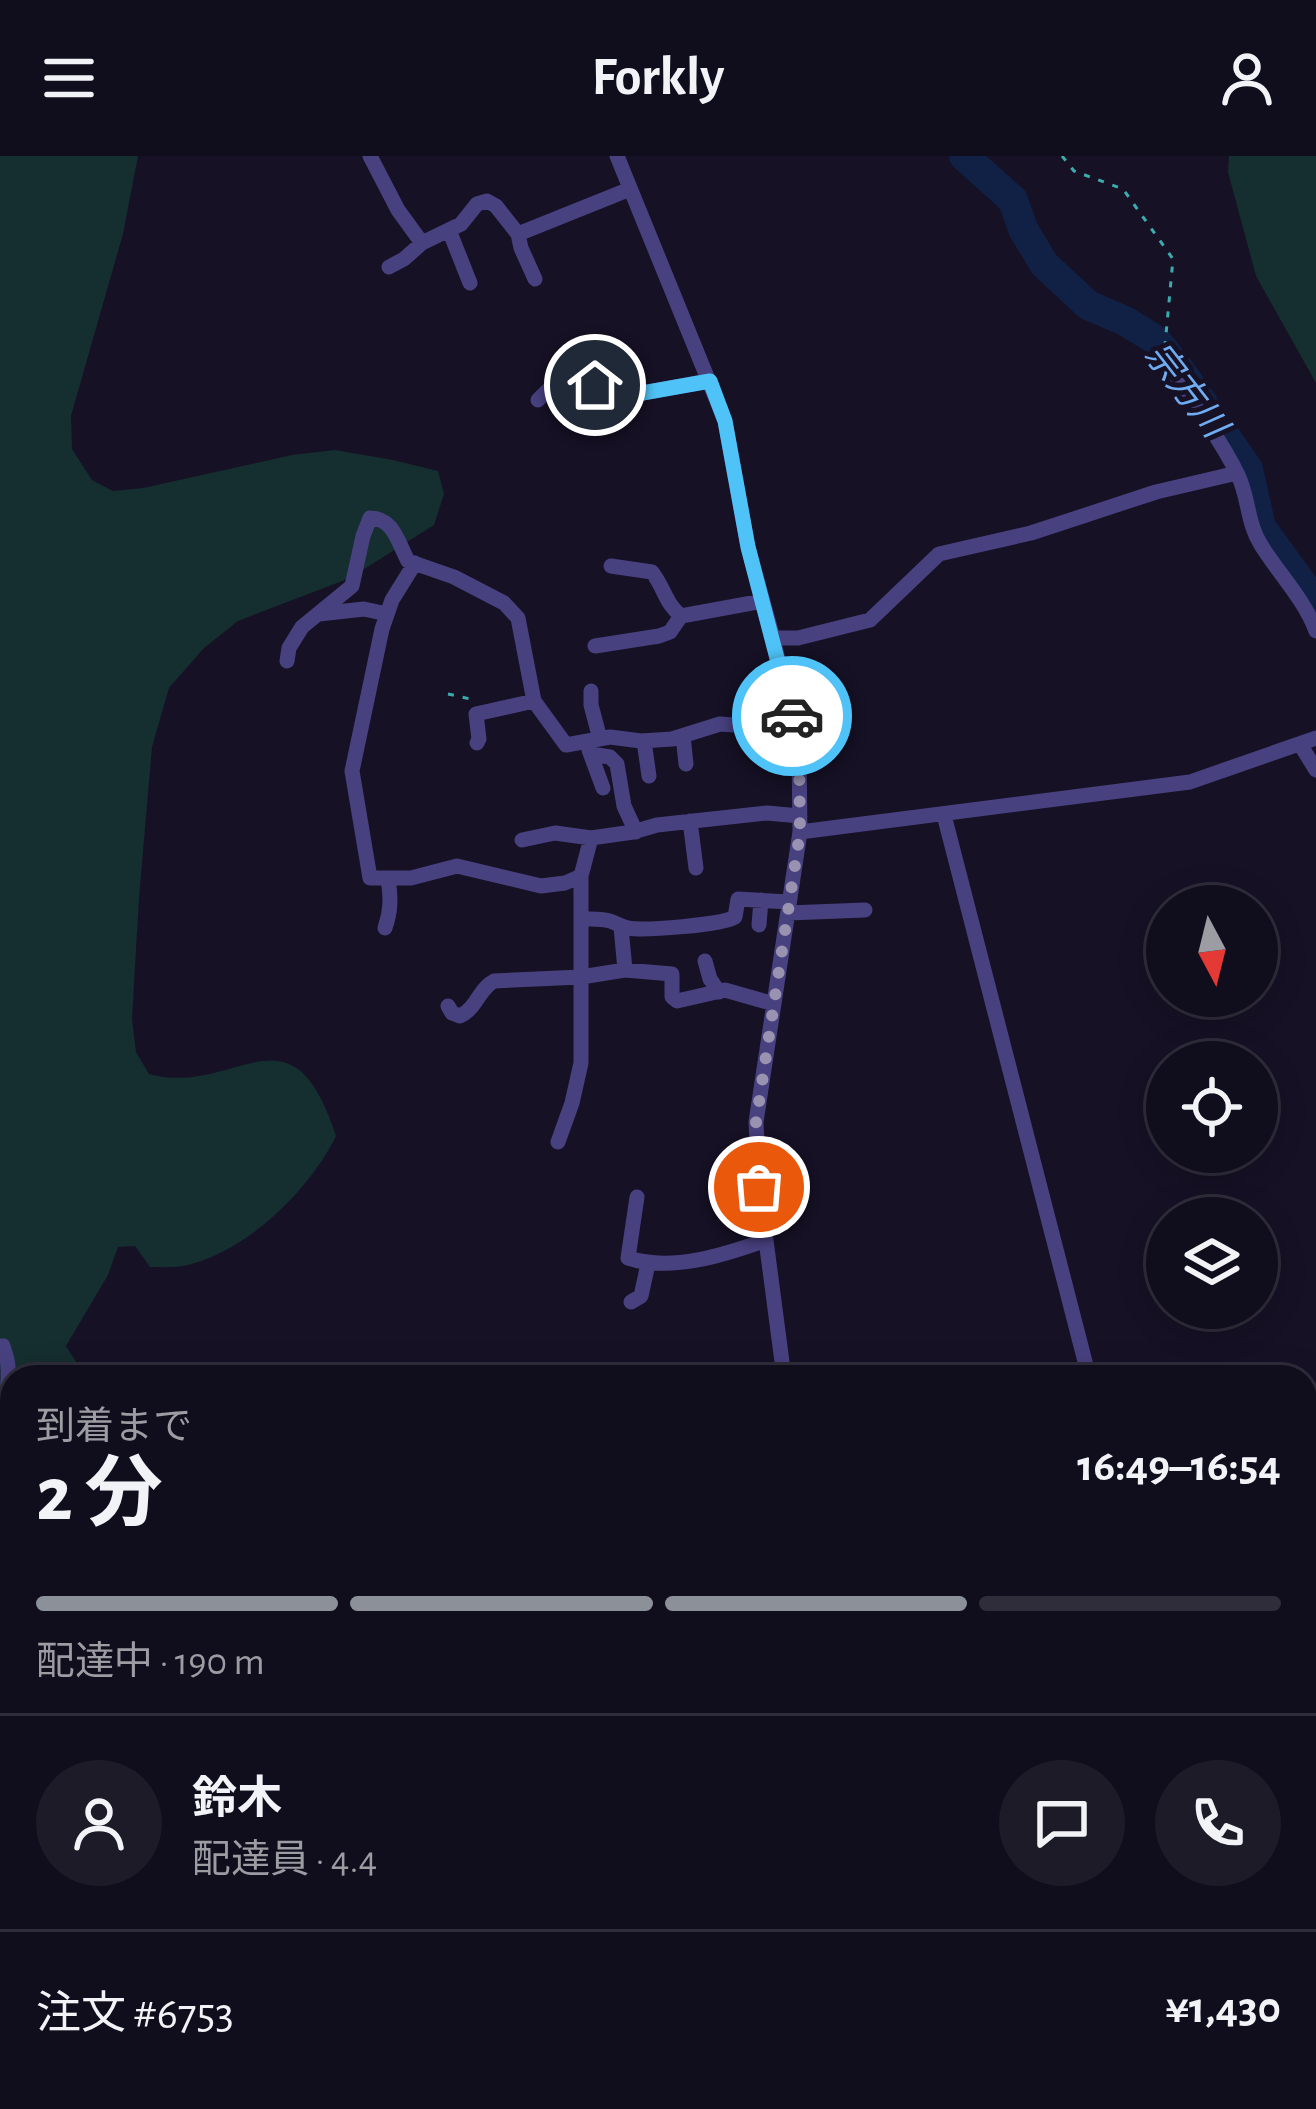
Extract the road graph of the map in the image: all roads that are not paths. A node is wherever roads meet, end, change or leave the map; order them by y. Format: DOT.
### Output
graph roads {
  1 [pos="370,156"];
  2 [pos="617,156"];
  3 [pos="631,189"];
  4 [pos="448,230"];
  5 [pos="518,234"];
  6 [pos="422,243"];
  7 [pos="389,267"];
  8 [pos="535,279"];
  9 [pos="470,283"];
  10 [pos="1161,359"];
  11 [pos="710,381"];
  12 [pos="538,400"];
  13 [pos="1237,473"];
  14 [pos="415,563"];
  15 [pos="611,566"];
  16 [pos="763,602"];
  17 [pos="318,614"];
  18 [pos="388,614"];
  19 [pos="681,616"];
  20 [pos="1316,631"];
  21 [pos="773,638"];
  22 [pos="595,646"];
  23 [pos="287,661"];
  24 [pos="591,691"];
  25 [pos="534,701"];
  26 [pos="793,721"];
  27 [pos="683,736"];
  28 [pos="644,741"];
  29 [pos="1308,741"];
  30 [pos="477,743"];
  31 [pos="592,745"];
  32 [pos="686,764"];
  33 [pos="1316,770"];
  34 [pos="649,776"];
  35 [pos="603,788"];
  36 [pos="944,815"];
  37 [pos="690,821"];
  38 [pos="800,824"];
  39 [pos="636,832"];
  40 [pos="591,838"];
  41 [pos="523,840"];
  42 [pos="696,868"];
  43 [pos="581,876"];
  44 [pos="388,879"];
  45 [pos="761,900"];
  46 [pos="789,907"];
  47 [pos="865,910"];
  48 [pos="581,919"];
  49 [pos="759,925"];
  50 [pos="621,927"];
  51 [pos="385,928"];
  52 [pos="705,961"];
  53 [pos="625,970"];
  54 [pos="581,977"];
  55 [pos="719,992"];
  56 [pos="774,1004"];
  57 [pos="448,1006"];
  58 [pos="558,1142"];
  59 [pos="637,1197"];
  60 [pos="766,1240"];
  61 [pos="648,1264"];
  62 [pos="631,1302"];
  63 [pos="782,1365"];
  64 [pos="1086,1365"];
  1 -- 6 [label="street"];
  2 -- 3 [label="street"];
  3 -- 5 [label="street"];
  3 -- 11 [label="street"];
  4 -- 5 [label="street"];
  4 -- 6 [label="street"];
  4 -- 9 [label="street"];
  5 -- 8 [label="street"];
  6 -- 7 [label="street"];
  10 -- 13 [label="street"];
  11 -- 12 [label="street"];
  11 -- 16 [label="street"];
  13 -- 20 [label="street"];
  13 -- 21 [label="street"];
  14 -- 17 [label="street"];
  14 -- 18 [label="street"];
  14 -- 25 [label="street"];
  15 -- 19 [label="street"];
  16 -- 19 [label="street"];
  16 -- 21 [label="street"];
  17 -- 18 [label="street"];
  17 -- 23 [label="street"];
  18 -- 44 [label="street"];
  19 -- 22 [label="street"];
  21 -- 26 [label="street"];
  24 -- 31 [label="street"];
  25 -- 30 [label="street"];
  25 -- 31 [label="street"];
  26 -- 27 [label="street"];
  26 -- 38 [label="street"];
  27 -- 28 [label="street"];
  27 -- 32 [label="street"];
  28 -- 31 [label="street"];
  28 -- 34 [label="street"];
  29 -- 33 [label="street"];
  29 -- 36 [label="street"];
  31 -- 35 [label="street"];
  31 -- 39 [label="street"];
  36 -- 38 [label="street"];
  36 -- 64 [label="street"];
  37 -- 38 [label="street"];
  37 -- 39 [label="street"];
  37 -- 42 [label="street"];
  38 -- 46 [label="street"];
  39 -- 40 [label="street"];
  40 -- 41 [label="street"];
  40 -- 43 [label="street"];
  43 -- 44 [label="street"];
  43 -- 48 [label="street"];
  44 -- 51 [label="street"];
  45 -- 46 [label="street"];
  45 -- 49 [label="street"];
  45 -- 50 [label="street"];
  46 -- 47 [label="street"];
  46 -- 56 [label="street"];
  48 -- 50 [label="street"];
  48 -- 54 [label="street"];
  50 -- 53 [label="street"];
  52 -- 55 [label="street"];
  53 -- 54 [label="street"];
  53 -- 55 [label="street"];
  54 -- 57 [label="street"];
  54 -- 58 [label="street"];
  55 -- 56 [label="street"];
  56 -- 60 [label="street"];
  59 -- 61 [label="street"];
  60 -- 61 [label="street"];
  60 -- 63 [label="street"];
  61 -- 62 [label="street"];
}
